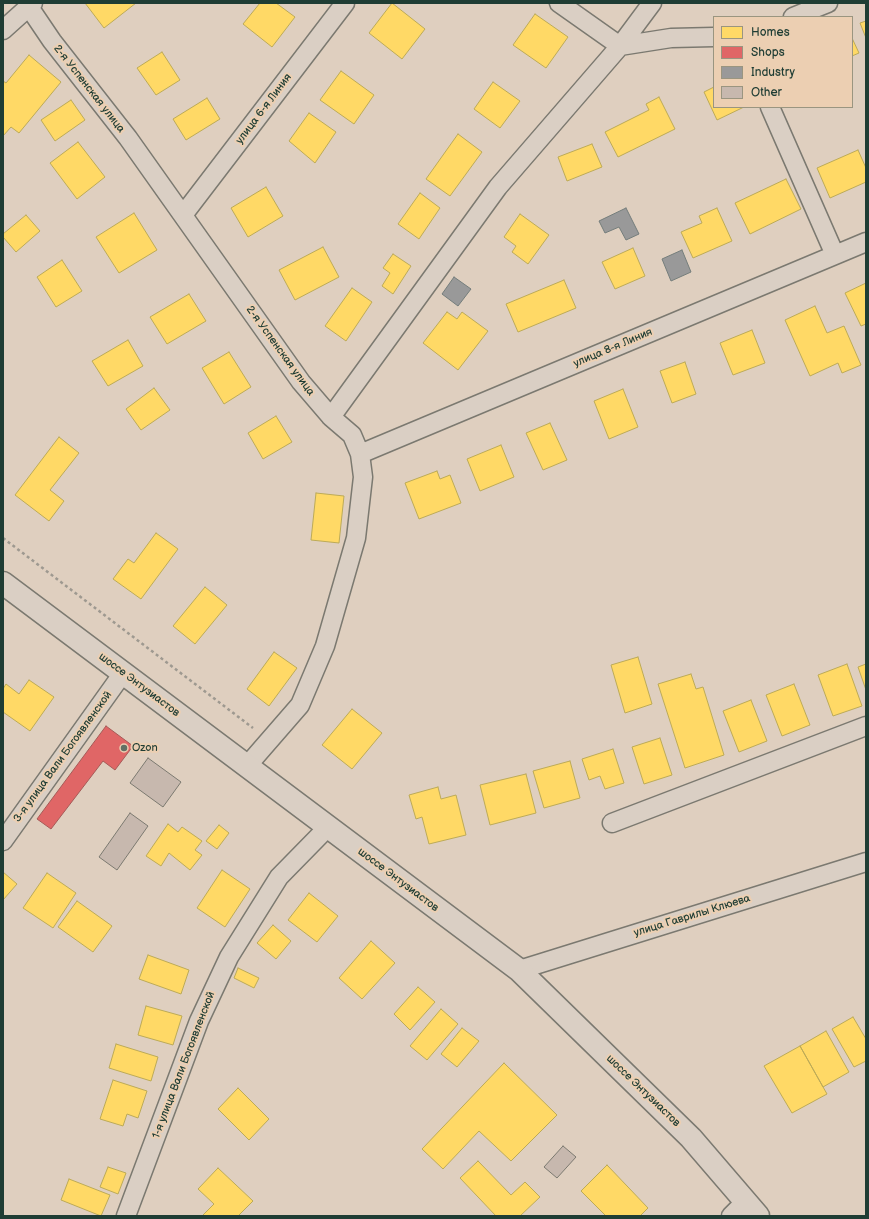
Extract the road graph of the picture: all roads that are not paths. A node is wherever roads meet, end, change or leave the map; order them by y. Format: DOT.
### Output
graph roads {
  1 [pos="345,3"];
  2 [pos="559,3"];
  3 [pos="652,3"];
  4 [pos="828,3"];
  5 [pos="31,5"];
  6 [pos="796,16"];
  7 [pos="3,30"];
  8 [pos="713,37"];
  9 [pos="620,46"];
  10 [pos="770,108"];
  11 [pos="183,215"];
  12 [pos="866,242"];
  13 [pos="835,255"];
  14 [pos="331,417"];
  15 [pos="360,454"];
  16 [pos="3,583"];
  17 [pos="123,673"];
  18 [pos="866,726"];
  19 [pos="247,766"];
  20 [pos="612,823"];
  21 [pos="328,827"];
  22 [pos="3,841"];
  23 [pos="866,862"];
  24 [pos="519,970"];
  25 [pos="745,1211"];
  26 [pos="126,1216"];
  1 -- 11 [label="street, улица 6-я Линия"];
  2 -- 9 [label="street"];
  3 -- 9 [label="street"];
  4 -- 6 [label="street"];
  5 -- 7 [label="street"];
  5 -- 11 [label="street, 2-я Успенская улица"];
  8 -- 9 [label="street"];
  9 -- 14 [label="street"];
  10 -- 13 [label="street"];
  11 -- 14 [label="street, 2-я Успенская улица"];
  12 -- 13 [label="street, улица 8-я Линия"];
  13 -- 15 [label="street, улица 8-я Линия"];
  14 -- 15 [label="street, 2-я Успенская улица"];
  15 -- 19 [label="street, 2-я Успенская улица"];
  16 -- 17 [label="main road, шоссе Энтузиастов"];
  17 -- 19 [label="main road, шоссе Энтузиастов"];
  17 -- 22 [label="street, 3-я улица Вали Богоявленской"];
  18 -- 20 [label="street"];
  19 -- 21 [label="main road, шоссе Энтузиастов"];
  21 -- 24 [label="main road, шоссе Энтузиастов"];
  21 -- 26 [label="street, 1-я улица Вали Богоявленской"];
  23 -- 24 [label="street, улица Гаврилы Клюева"];
  24 -- 25 [label="main road, шоссе Энтузиастов"];
}
